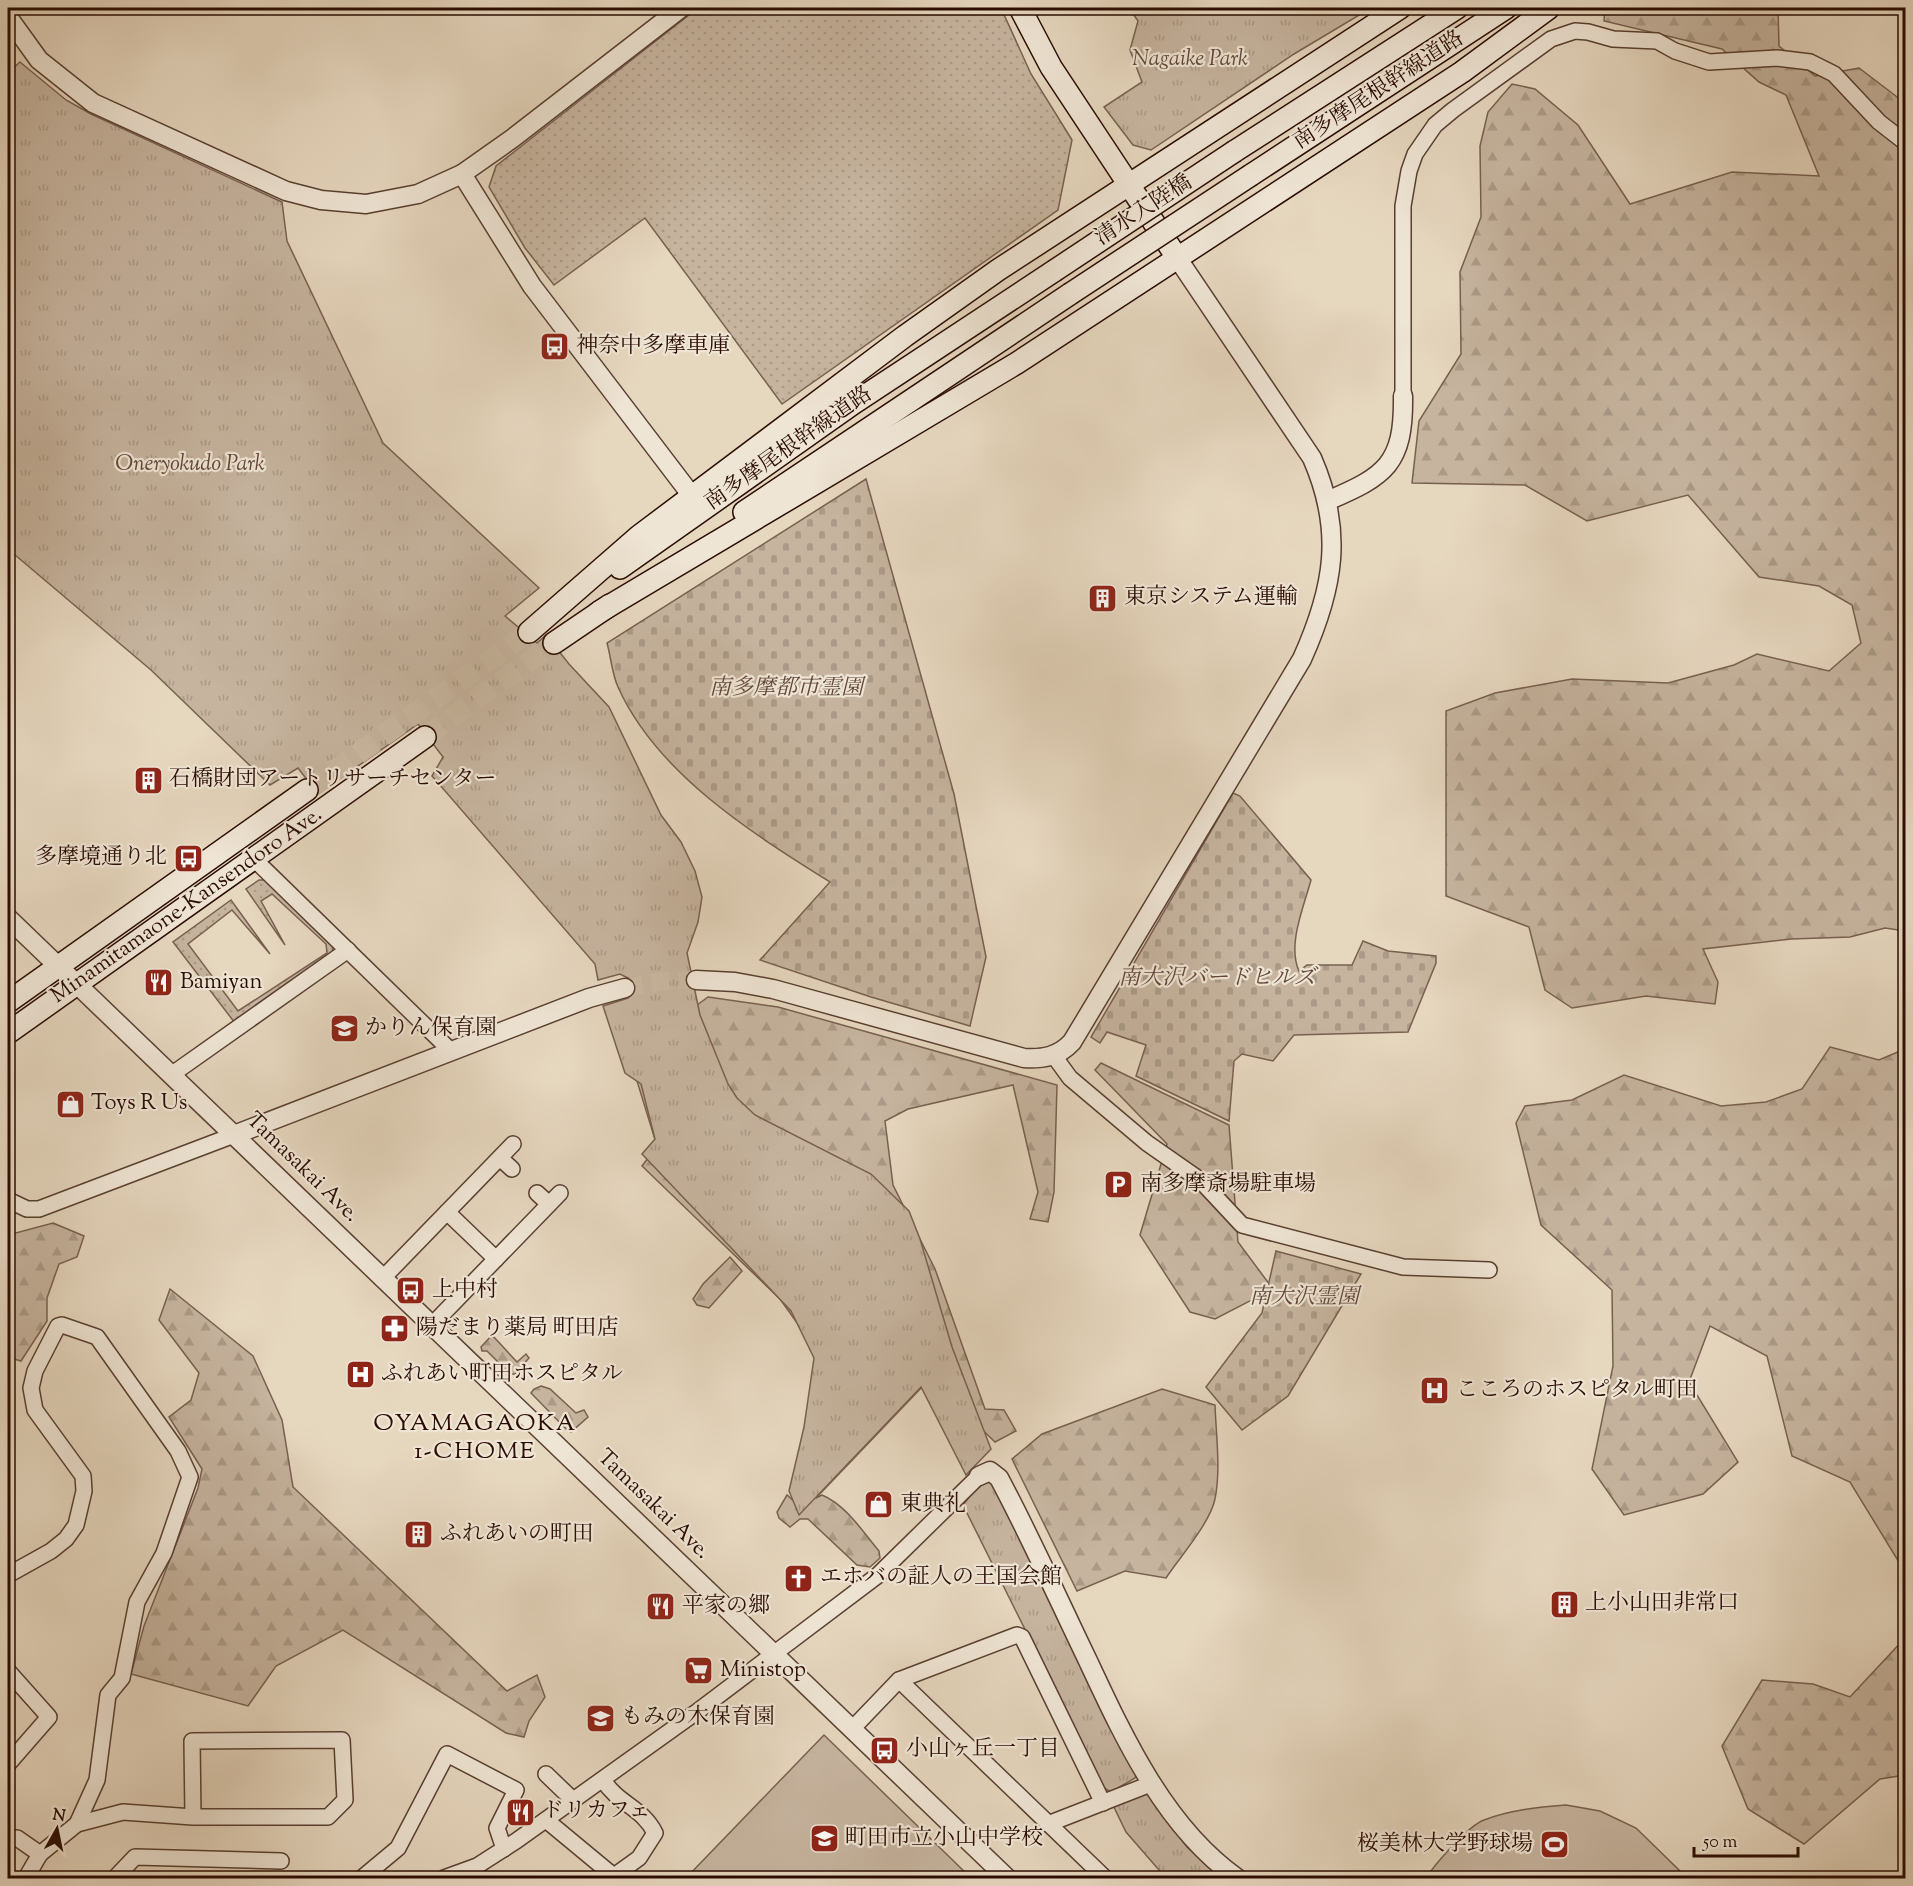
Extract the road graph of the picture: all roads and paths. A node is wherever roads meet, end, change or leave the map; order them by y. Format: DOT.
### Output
graph roads {
  1 [pos="681,8"];
  2 [pos="1020,8"];
  3 [pos="1400,8"];
  4 [pos="1457,8"];
  5 [pos="1506,8"];
  6 [pos="1549,8"];
  7 [pos="8,17"];
  8 [pos="1905,143"];
  9 [pos="1235,152"];
  10 [pos="462,174"];
  11 [pos="1251,175"];
  12 [pos="1129,187"];
  13 [pos="1178,259"];
  14 [pos="1054,271"];
  15 [pos="1070,294"];
  16 [pos="1403,396"];
  17 [pos="692,496"];
  18 [pos="1327,501"];
  19 [pos="600,612"];
  20 [pos="554,643"];
  21 [pos="425,737"];
  22 [pos="306,790"];
  23 [pos="254,859"];
  24 [pos="8,918"];
  25 [pos="348,950"];
  26 [pos="58,966"];
  27 [pos="696,980"];
  28 [pos="76,985"];
  29 [pos="625,988"];
  30 [pos="8,1002"];
  31 [pos="8,1032"];
  32 [pos="451,1051"];
  33 [pos="1054,1056"];
  34 [pos="171,1075"];
  35 [pos="234,1136"];
  36 [pos="513,1144"];
  37 [pos="500,1158"];
  38 [pos="512,1169"];
  39 [pos="537,1192"];
  40 [pos="8,1200"];
  41 [pos="447,1212"];
  42 [pos="496,1259"];
  43 [pos="1490,1270"];
  44 [pos="382,1279"];
  45 [pos="432,1326"];
  46 [pos="979,1476"];
  47 [pos="8,1575"];
  48 [pos="774,1655"];
  49 [pos="8,1671"];
  50 [pos="899,1680"];
  51 [pos="852,1729"];
  52 [pos="8,1764"];
  53 [pos="546,1774"];
  54 [pos="603,1780"];
  55 [pos="1153,1783"];
  56 [pos="573,1800"];
  57 [pos="1103,1803"];
  58 [pos="192,1817"];
  59 [pos="546,1820"];
  60 [pos="77,1824"];
  61 [pos="1048,1824"];
  62 [pos="8,1839"];
  63 [pos="504,1849"];
  64 [pos="40,1854"];
  65 [pos="281,1861"];
  66 [pos="615,1877"];
  67 [pos="26,1878"];
  68 [pos="115,1878"];
  69 [pos="362,1878"];
  70 [pos="444,1878"];
  71 [pos="1007,1878"];
  72 [pos="1105,1878"];
  73 [pos="1238,1878"];
  1 -- 10 [label="street"];
  2 -- 12 [label="main road"];
  3 -- 12 [label="main road"];
  4 -- 9 [label="main road, 南多摩尾根幹線道路"];
  5 -- 11 [label="main road, 南多摩尾根幹線道路"];
  6 -- 13 [label="main road"];
  7 -- 10 [label="street"];
  8 -- 16 [label="street"];
  9 -- 14 [label="main road, 清水入陸橋, bridge"];
  10 -- 17 [label="street"];
  11 -- 15 [label="main road, 清水入陸橋, bridge"];
  12 -- 13 [label="main road"];
  12 -- 17 [label="main road"];
  13 -- 18 [label="street"];
  13 -- 19 [label="main road"];
  14 -- 17 [label="main road, 南多摩尾根幹線道路"];
  15 -- 19 [label="main road, 南多摩尾根幹線道路"];
  16 -- 18 [label="street"];
  18 -- 33 [label="street"];
  19 -- 20 [label="main road, 南多摩尾根幹線道路"];
  21 -- 23 [label="main road, Minamitamaone-Kansendoro Ave."];
  22 -- 26 [label="main road, Minamitamaone-Kansendoro Ave."];
  23 -- 25 [label="street"];
  23 -- 28 [label="main road, Minamitamaone-Kansendoro Ave."];
  24 -- 26 [label="street, Tamasakai Ave."];
  25 -- 32 [label="street"];
  25 -- 34 [label="street"];
  26 -- 28 [label="street, Tamasakai Ave."];
  26 -- 30 [label="main road, Minamitamaone-Kansendoro Ave."];
  27 -- 33 [label="street"];
  28 -- 31 [label="main road, Minamitamaone-Kansendoro Ave."];
  28 -- 34 [label="street, Tamasakai Ave."];
  29 -- 32 [label="street"];
  32 -- 35 [label="street"];
  33 -- 43 [label="street"];
  34 -- 35 [label="street, Tamasakai Ave."];
  35 -- 40 [label="street"];
  35 -- 44 [label="street, Tamasakai Ave."];
  36 -- 37 [label="street"];
  37 -- 38 [label="street"];
  37 -- 41 [label="street"];
  39 -- 42 [label="street"];
  41 -- 42 [label="street"];
  41 -- 44 [label="street"];
  42 -- 45 [label="street"];
  44 -- 45 [label="street, Tamasakai Ave."];
  45 -- 48 [label="street, Tamasakai Ave."];
  46 -- 48 [label="street"];
  46 -- 55 [label="street"];
  47 -- 60 [label="street"];
  48 -- 51 [label="street, Tamasakai Ave."];
  48 -- 54 [label="street"];
  49 -- 52 [label="street"];
  50 -- 51 [label="street"];
  50 -- 57 [label="street"];
  50 -- 61 [label="street"];
  51 -- 71 [label="street, Tamasakai Ave."];
  53 -- 56 [label="street"];
  54 -- 56 [label="street"];
  54 -- 66 [label="street"];
  55 -- 57 [label="street"];
  55 -- 73 [label="street"];
  56 -- 59 [label="street"];
  57 -- 61 [label="street"];
  58 -- 58 [label="street"];
  58 -- 60 [label="street"];
  59 -- 63 [label="street"];
  59 -- 66 [label="street"];
  60 -- 64 [label="street"];
  61 -- 72 [label="street"];
  62 -- 64 [label="street"];
  63 -- 69 [label="street"];
  63 -- 70 [label="street"];
  64 -- 67 [label="street"];
  65 -- 68 [label="street"];
}
